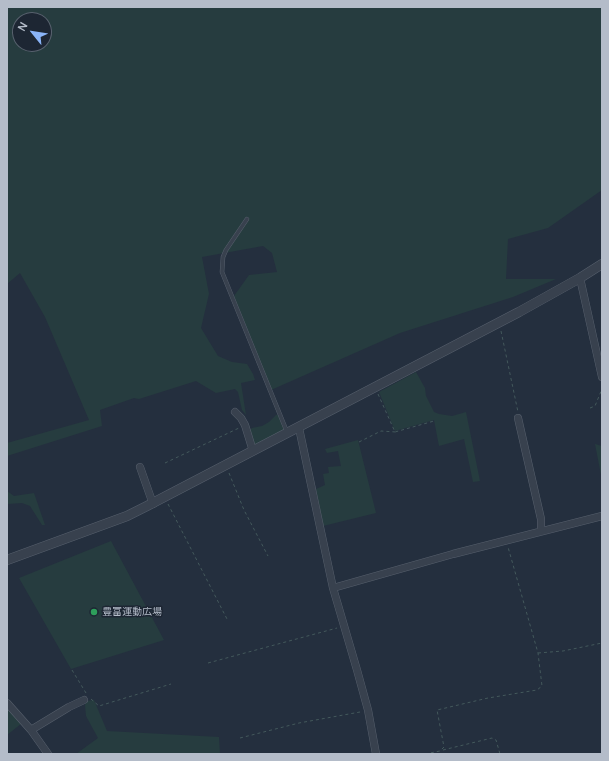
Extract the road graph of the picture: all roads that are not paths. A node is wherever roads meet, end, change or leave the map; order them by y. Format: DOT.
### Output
graph roads {
  1 [pos="247,219"];
  2 [pos="602,264"];
  3 [pos="580,278"];
  4 [pos="602,377"];
  5 [pos="235,412"];
  6 [pos="518,418"];
  7 [pos="299,428"];
  8 [pos="288,434"];
  9 [pos="253,451"];
  10 [pos="140,466"];
  11 [pos="152,504"];
  12 [pos="602,516"];
  13 [pos="542,530"];
  14 [pos="7,560"];
  15 [pos="333,588"];
  16 [pos="84,700"];
  17 [pos="7,704"];
  18 [pos="31,730"];
  19 [pos="48,754"];
  20 [pos="376,754"];
  1 -- 8 [label="lane"];
  2 -- 3 [label="street"];
  3 -- 4 [label="street"];
  3 -- 7 [label="street"];
  5 -- 9 [label="street"];
  6 -- 13 [label="street"];
  7 -- 8 [label="street"];
  7 -- 15 [label="street"];
  8 -- 9 [label="street"];
  9 -- 11 [label="street"];
  10 -- 11 [label="street"];
  11 -- 14 [label="street"];
  12 -- 13 [label="street"];
  13 -- 15 [label="street"];
  15 -- 20 [label="street"];
  16 -- 18 [label="street"];
  17 -- 18 [label="street"];
  18 -- 19 [label="street"];
}
